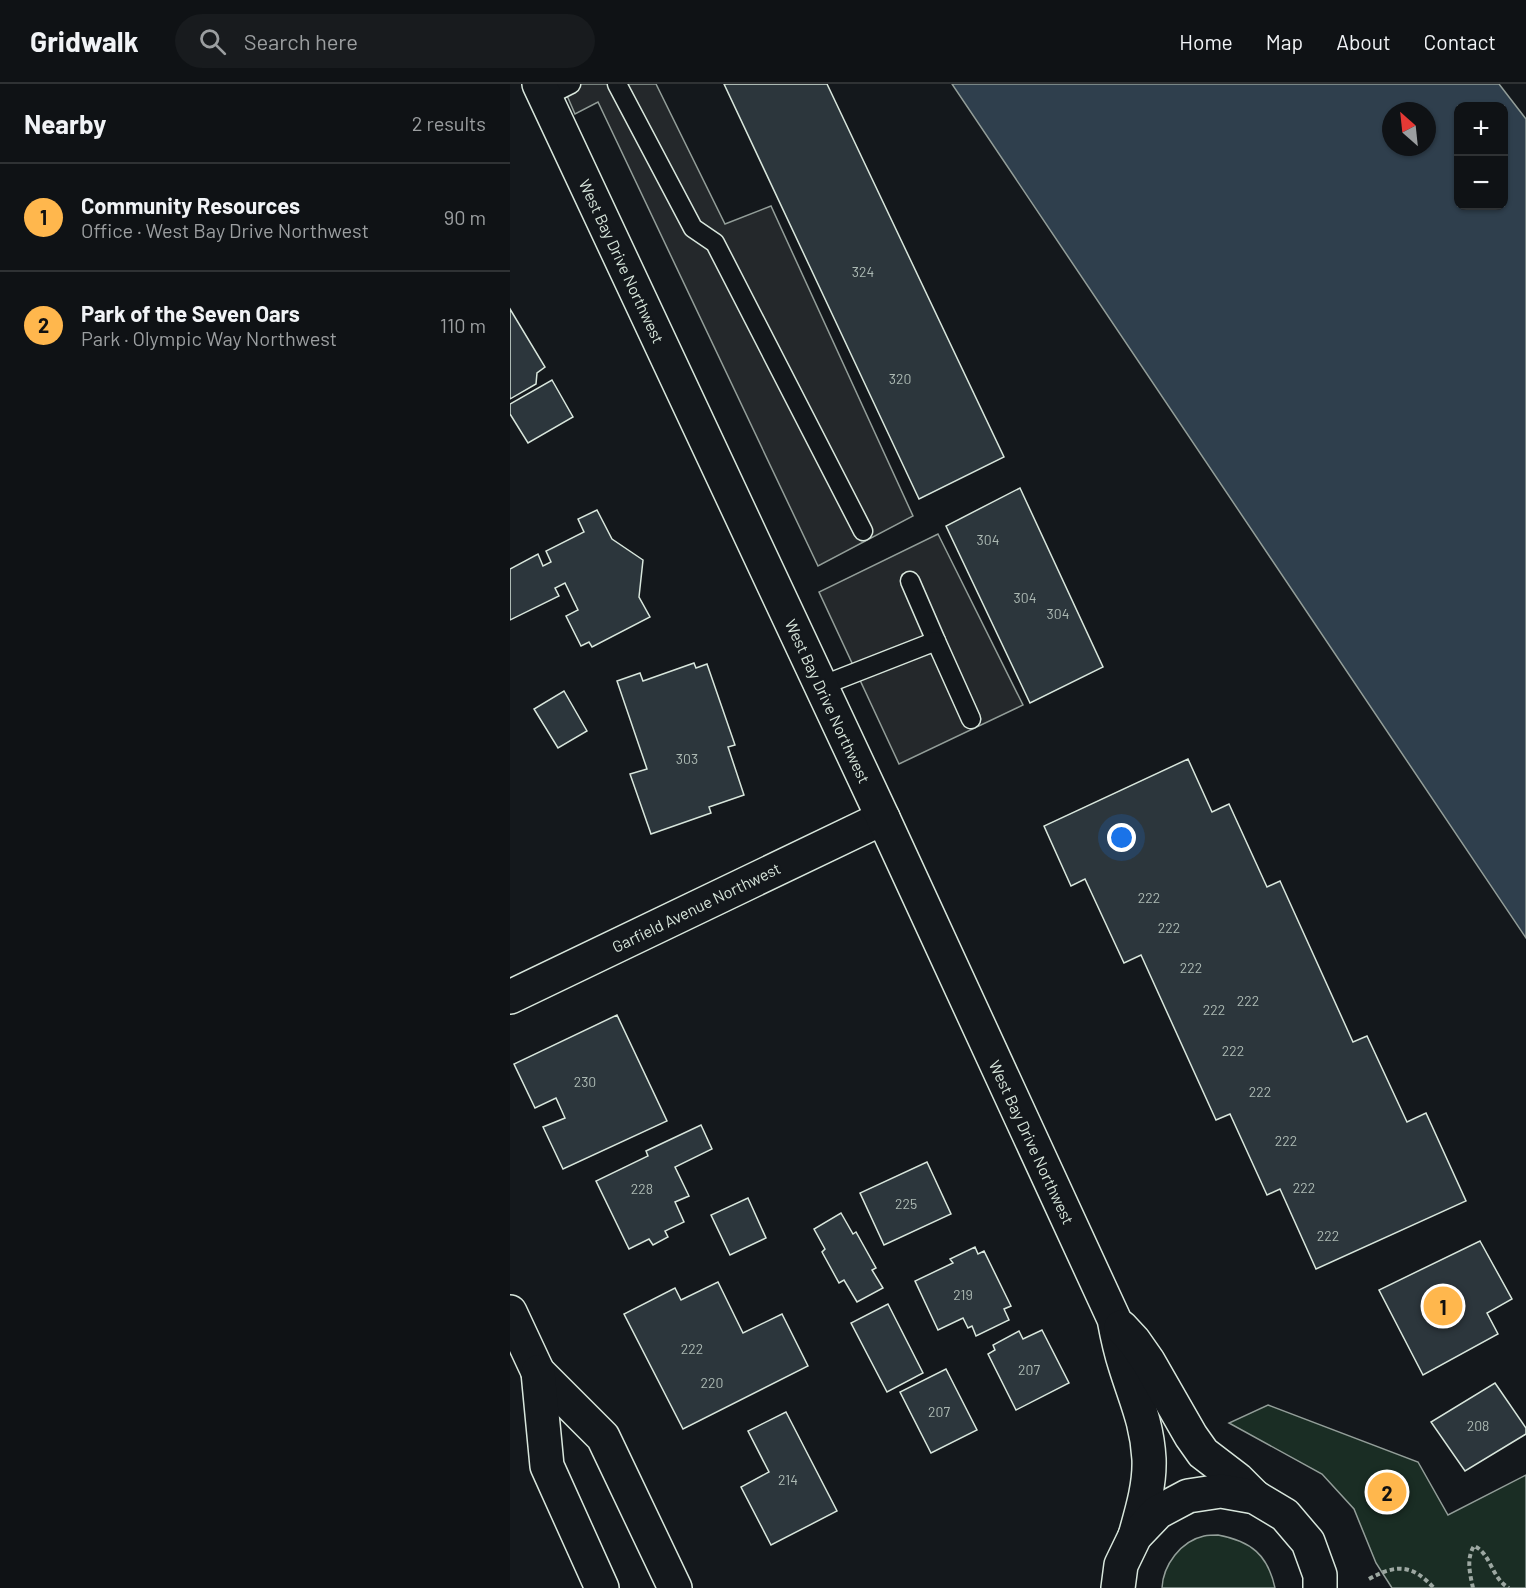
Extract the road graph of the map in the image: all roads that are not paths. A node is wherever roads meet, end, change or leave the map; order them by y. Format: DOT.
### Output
graph roads {
  1 [pos="617,84"];
  2 [pos="552,88"];
  3 [pos="863,531"];
  4 [pos="910,581"];
  5 [pos="936,641"];
  6 [pos="821,686"];
  7 [pos="971,719"];
  8 [pos="883,818"];
  9 [pos="510,997"];
  10 [pos="510,1312"];
  11 [pos="1114,1319"];
  12 [pos="538,1372"];
  13 [pos="1255,1497"];
  14 [pos="1135,1536"];
  15 [pos="1116,1580"];
  16 [pos="1323,1584"];
  17 [pos="602,1588"];
  18 [pos="675,1588"];
  1 -- 3 [label="lane"];
  2 -- 6 [label="street, West Bay Drive Northwest"];
  4 -- 5 [label="lane"];
  5 -- 6 [label="lane"];
  5 -- 7 [label="lane"];
  6 -- 8 [label="street, West Bay Drive Northwest"];
  8 -- 9 [label="street, Garfield Avenue Northwest"];
  8 -- 11 [label="street, West Bay Drive Northwest"];
  10 -- 12 [label="street"];
  11 -- 13 [label="street, West Bay Drive Northwest"];
  11 -- 14 [label="street, West Bay Drive Northwest"];
  12 -- 17 [label="street"];
  12 -- 18 [label="street"];
  13 -- 14 [label="street"];
  13 -- 16 [label="street"];
  14 -- 15 [label="street"];
}
